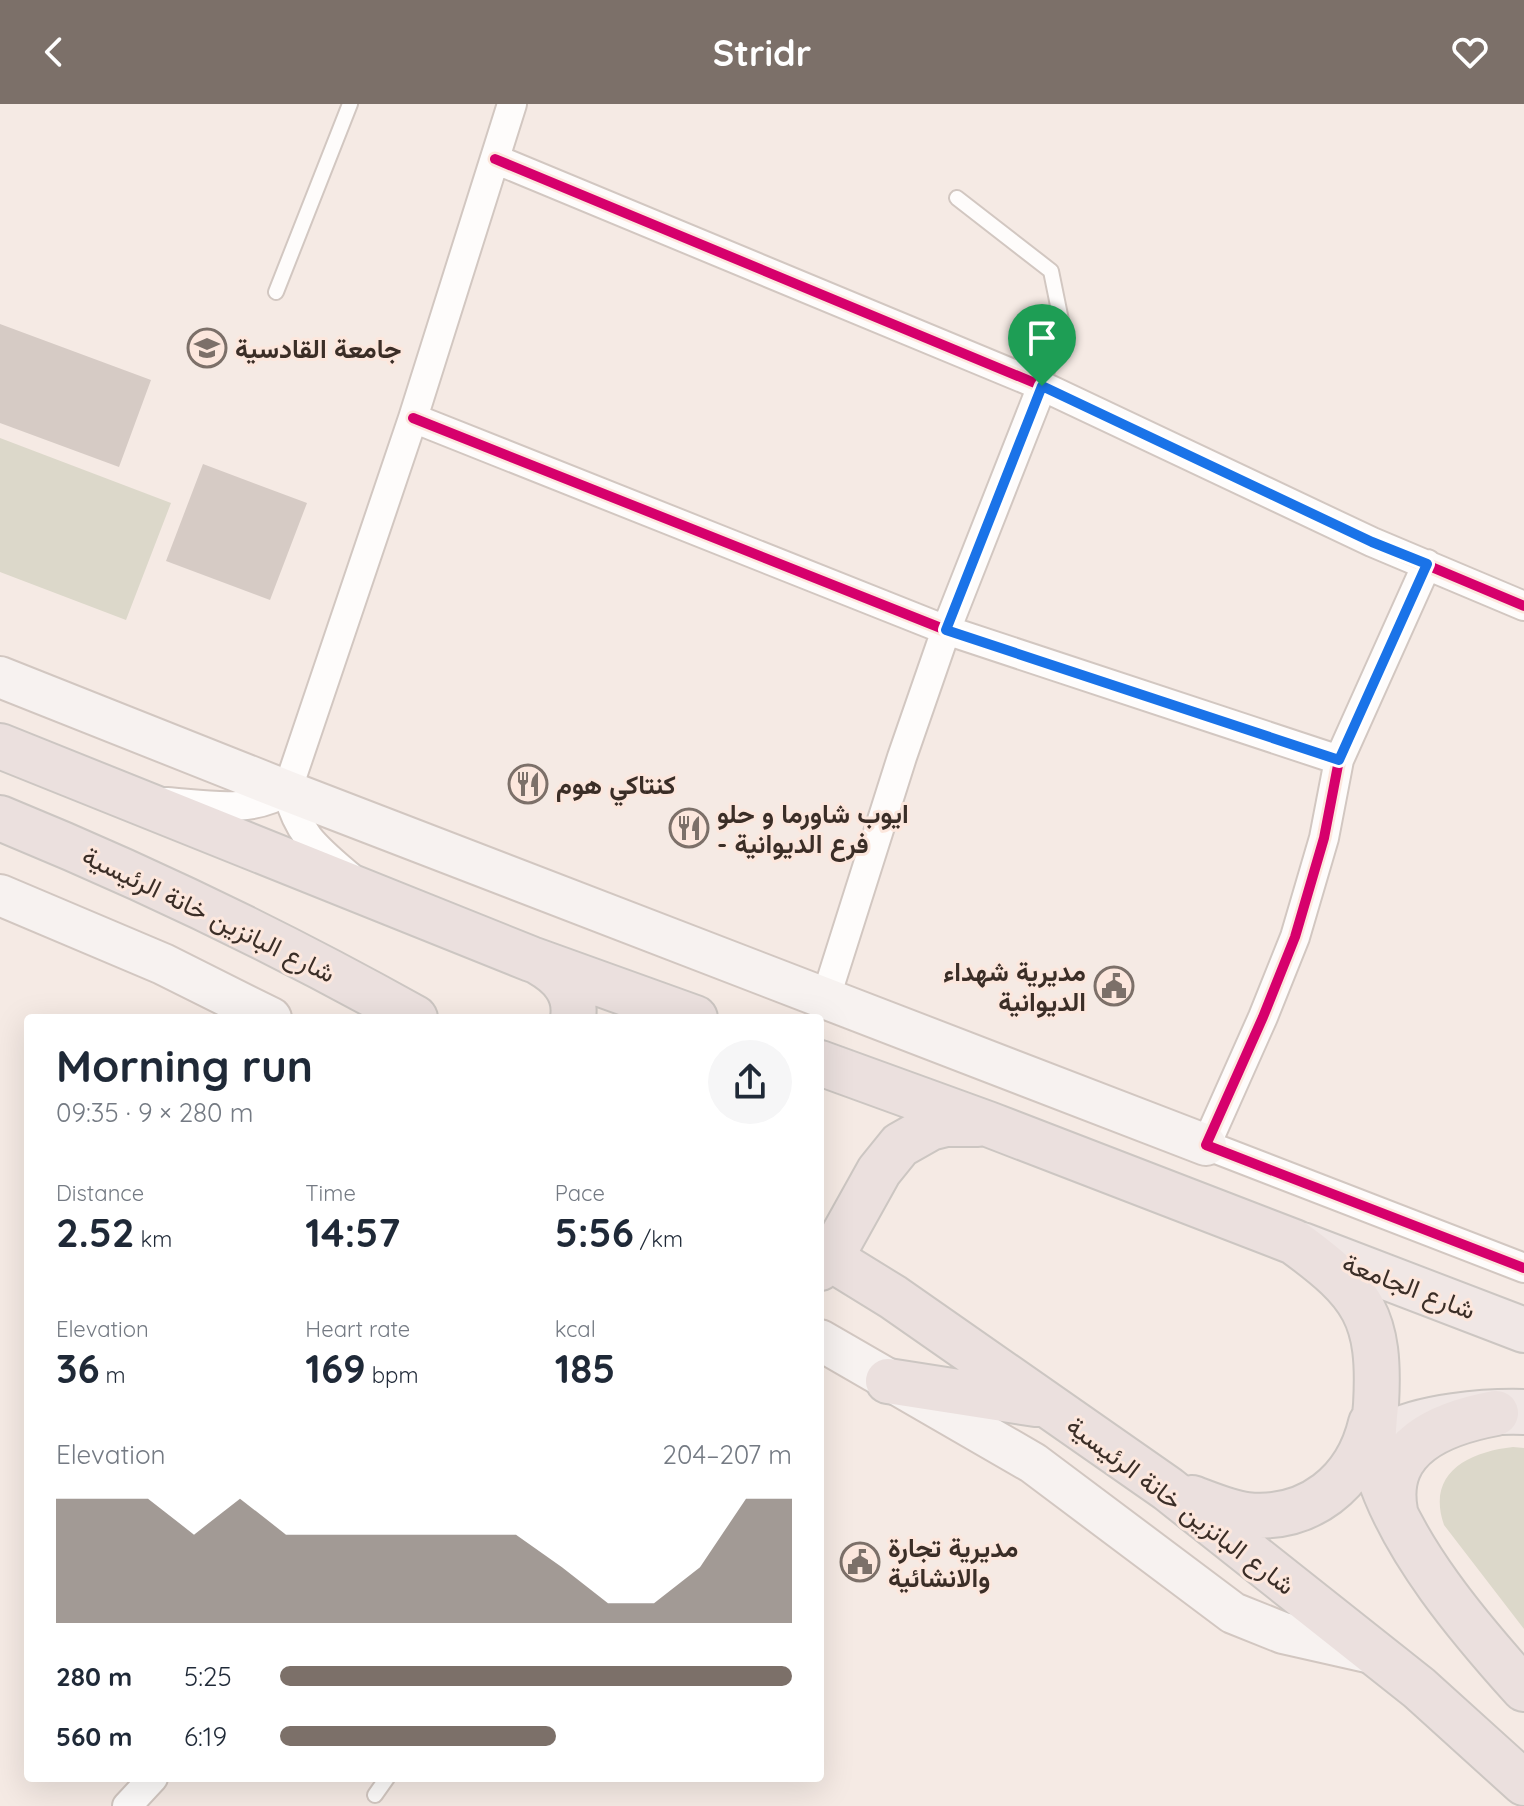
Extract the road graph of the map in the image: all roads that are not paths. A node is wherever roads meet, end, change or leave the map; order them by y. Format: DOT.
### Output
graph roads {
  1 [pos="350,104"];
  2 [pos="512,104"];
  3 [pos="495,159"];
  4 [pos="957,198"];
  5 [pos="276,292"];
  6 [pos="1042,386"];
  7 [pos="413,418"];
  8 [pos="1427,564"];
  9 [pos="1524,606"];
  10 [pos="946,630"];
  11 [pos="0,677"];
  12 [pos="0,746"];
  13 [pos="1339,760"];
  14 [pos="287,791"];
  15 [pos="138,800"];
  16 [pos="0,818"];
  17 [pos="369,893"];
  18 [pos="0,895"];
  19 [pos="531,959"];
  20 [pos="825,1000"];
  21 [pos="263,1014"];
  22 [pos="408,1014"];
  23 [pos="573,1014"];
  24 [pos="684,1014"];
  25 [pos="824,1064"];
  26 [pos="988,1124"];
  27 [pos="1206,1145"];
  28 [pos="868,1196"];
  29 [pos="1294,1242"];
  30 [pos="824,1258"];
  31 [pos="824,1260"];
  32 [pos="1524,1268"];
  33 [pos="893,1297"];
  34 [pos="1524,1330"];
  35 [pos="824,1342"];
  36 [pos="888,1381"];
  37 [pos="1045,1405"];
  38 [pos="1510,1413"];
  39 [pos="1367,1441"];
  40 [pos="1168,1489"];
  41 [pos="1395,1511"];
  42 [pos="1376,1654"];
  43 [pos="1524,1689"];
  44 [pos="149,1782"];
  45 [pos="384,1782"];
  46 [pos="1524,1783"];
  47 [pos="375,1795"];
  48 [pos="127,1806"];
  1 -- 5 [label="lane"];
  2 -- 3 [label="street"];
  3 -- 6 [label="street"];
  3 -- 7 [label="street"];
  4 -- 6 [label="lane"];
  6 -- 8 [label="street"];
  6 -- 10 [label="street"];
  7 -- 10 [label="street"];
  7 -- 14 [label="street"];
  8 -- 9 [label="street"];
  8 -- 13 [label="street"];
  10 -- 13 [label="street"];
  10 -- 20 [label="street"];
  11 -- 14 [label="main road"];
  12 -- 15 [label="highway"];
  13 -- 27 [label="street"];
  14 -- 15 [label="street"];
  14 -- 17 [label="street"];
  14 -- 20 [label="main road"];
  15 -- 17 [label="highway"];
  16 -- 22 [label="highway, شارع البانزين خانة الرئيسية"];
  17 -- 19 [label="highway"];
  18 -- 21 [label="main road"];
  19 -- 23 [label="highway"];
  19 -- 24 [label="highway"];
  20 -- 27 [label="main road"];
  25 -- 26 [label="highway"];
  26 -- 28 [label="highway"];
  26 -- 29 [label="highway"];
  27 -- 32 [label="street"];
  28 -- 30 [label="highway"];
  28 -- 33 [label="highway"];
  29 -- 34 [label="main road, شارع الجامعة"];
  29 -- 39 [label="highway"];
  31 -- 33 [label="highway, شارع البانزين خانة الرئيسية"];
  33 -- 37 [label="highway, شارع البانزين خانة الرئيسية"];
  35 -- 36 [label="main road"];
  36 -- 37 [label="highway"];
  36 -- 42 [label="main road"];
  37 -- 40 [label="highway, شارع البانزين خانة الرئيسية"];
  38 -- 39 [label="main road"];
  38 -- 41 [label="highway"];
  39 -- 40 [label="highway"];
  39 -- 41 [label="highway"];
  40 -- 42 [label="highway, شارع البانزين خانة الرئيسية"];
  41 -- 43 [label="highway"];
  42 -- 46 [label="highway, شارع البانزين خانة الرئيسية"];
  44 -- 48 [label="street"];
  45 -- 47 [label="lane"];
}
